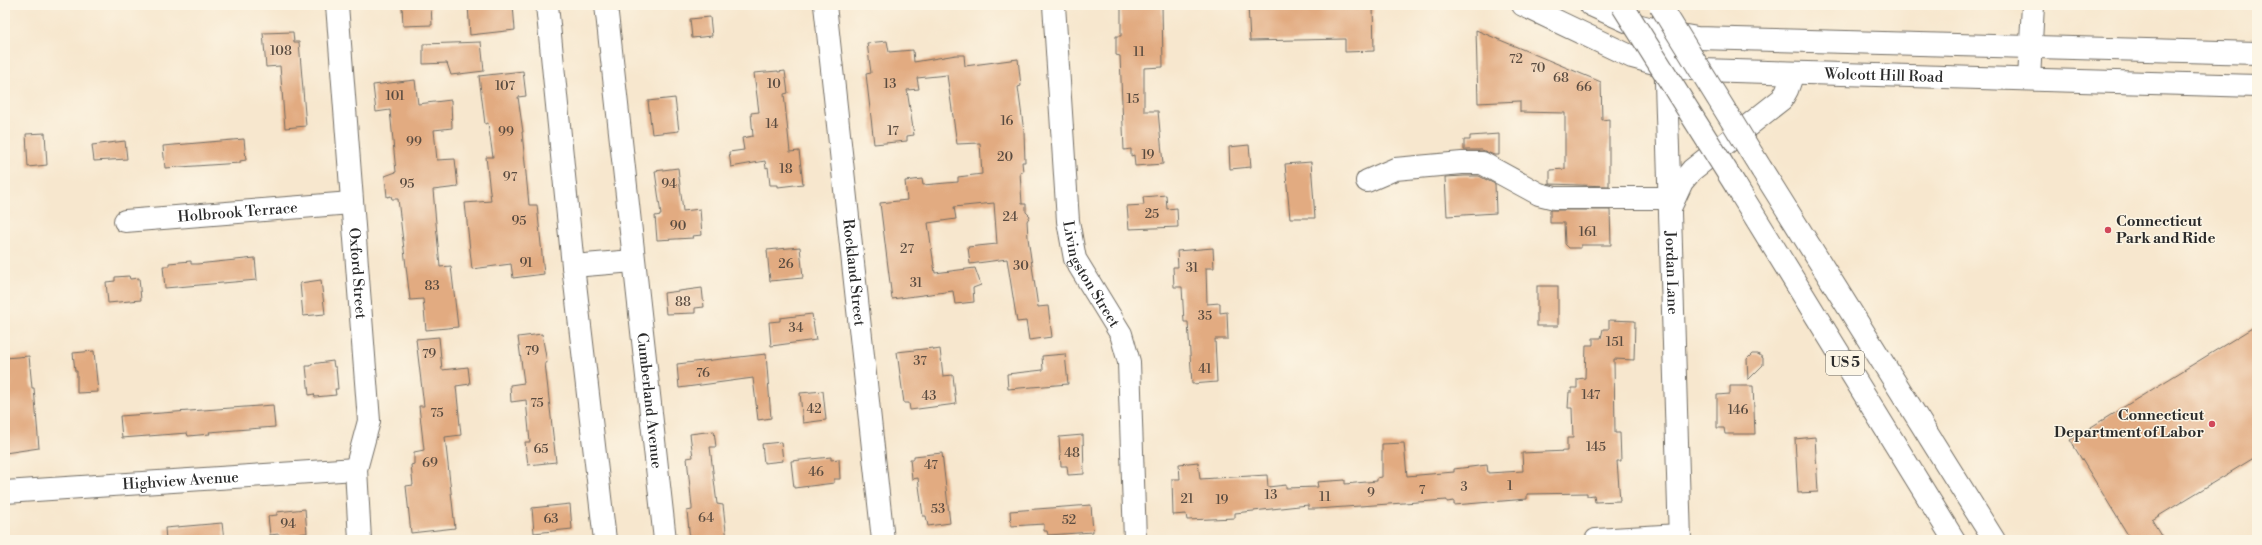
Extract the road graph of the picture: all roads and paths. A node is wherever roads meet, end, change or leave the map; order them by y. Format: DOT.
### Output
graph roads {
  1 [pos="337,5"];
  2 [pos="547,5"];
  3 [pos="606,5"];
  4 [pos="826,5"];
  5 [pos="1054,5"];
  6 [pos="1523,5"];
  7 [pos="1592,5"];
  8 [pos="1622,5"];
  9 [pos="1660,5"];
  10 [pos="1663,5"];
  11 [pos="2033,5"];
  12 [pos="1664,32"];
  13 [pos="2030,47"];
  14 [pos="2257,53"];
  15 [pos="1665,66"];
  16 [pos="1793,73"];
  17 [pos="2029,79"];
  18 [pos="2257,86"];
  19 [pos="1367,182"];
  20 [pos="351,203"];
  21 [pos="1669,205"];
  22 [pos="125,221"];
  23 [pos="633,261"];
  24 [pos="573,266"];
  25 [pos="356,469"];
  26 [pos="5,492"];
  27 [pos="1680,537"];
  28 [pos="360,540"];
  29 [pos="605,540"];
  30 [pos="665,540"];
  31 [pos="883,540"];
  32 [pos="1135,540"];
  33 [pos="1596,540"];
  34 [pos="1954,540"];
  35 [pos="1994,540"];
  1 -- 20 [label="main road, Oxford Street"];
  2 -- 24 [label="main road"];
  3 -- 23 [label="main road, Cumberland Avenue"];
  4 -- 31 [label="main road, Rockland Street"];
  5 -- 32 [label="main road, Livingston Street"];
  6 -- 15 [label="main road, Wolcott Hill Road"];
  7 -- 12 [label="main road"];
  8 -- 34 [label="main road, US 5, bridge"];
  9 -- 35 [label="main road, US 5, bridge"];
  10 -- 12 [label="main road, Jordan Lane"];
  11 -- 13 [label="main road"];
  12 -- 13 [label="main road"];
  12 -- 15 [label="main road, Jordan Lane"];
  13 -- 14 [label="main road"];
  13 -- 17 [label="main road"];
  15 -- 16 [label="main road, Wolcott Hill Road"];
  15 -- 21 [label="main road, Jordan Lane"];
  16 -- 17 [label="main road, Wolcott Hill Road"];
  16 -- 21 [label="main road"];
  17 -- 18 [label="main road, Wolcott Hill Road"];
  19 -- 21 [label="main road"];
  20 -- 22 [label="main road, Holbrook Terrace"];
  20 -- 25 [label="main road, Oxford Street"];
  21 -- 27 [label="main road, Jordan Lane"];
  23 -- 24 [label="main road"];
  23 -- 30 [label="main road, Cumberland Avenue"];
  24 -- 29 [label="main road"];
  25 -- 26 [label="main road, Highview Avenue"];
  25 -- 28 [label="main road, Oxford Street"];
  27 -- 33 [label="main road"];
}
